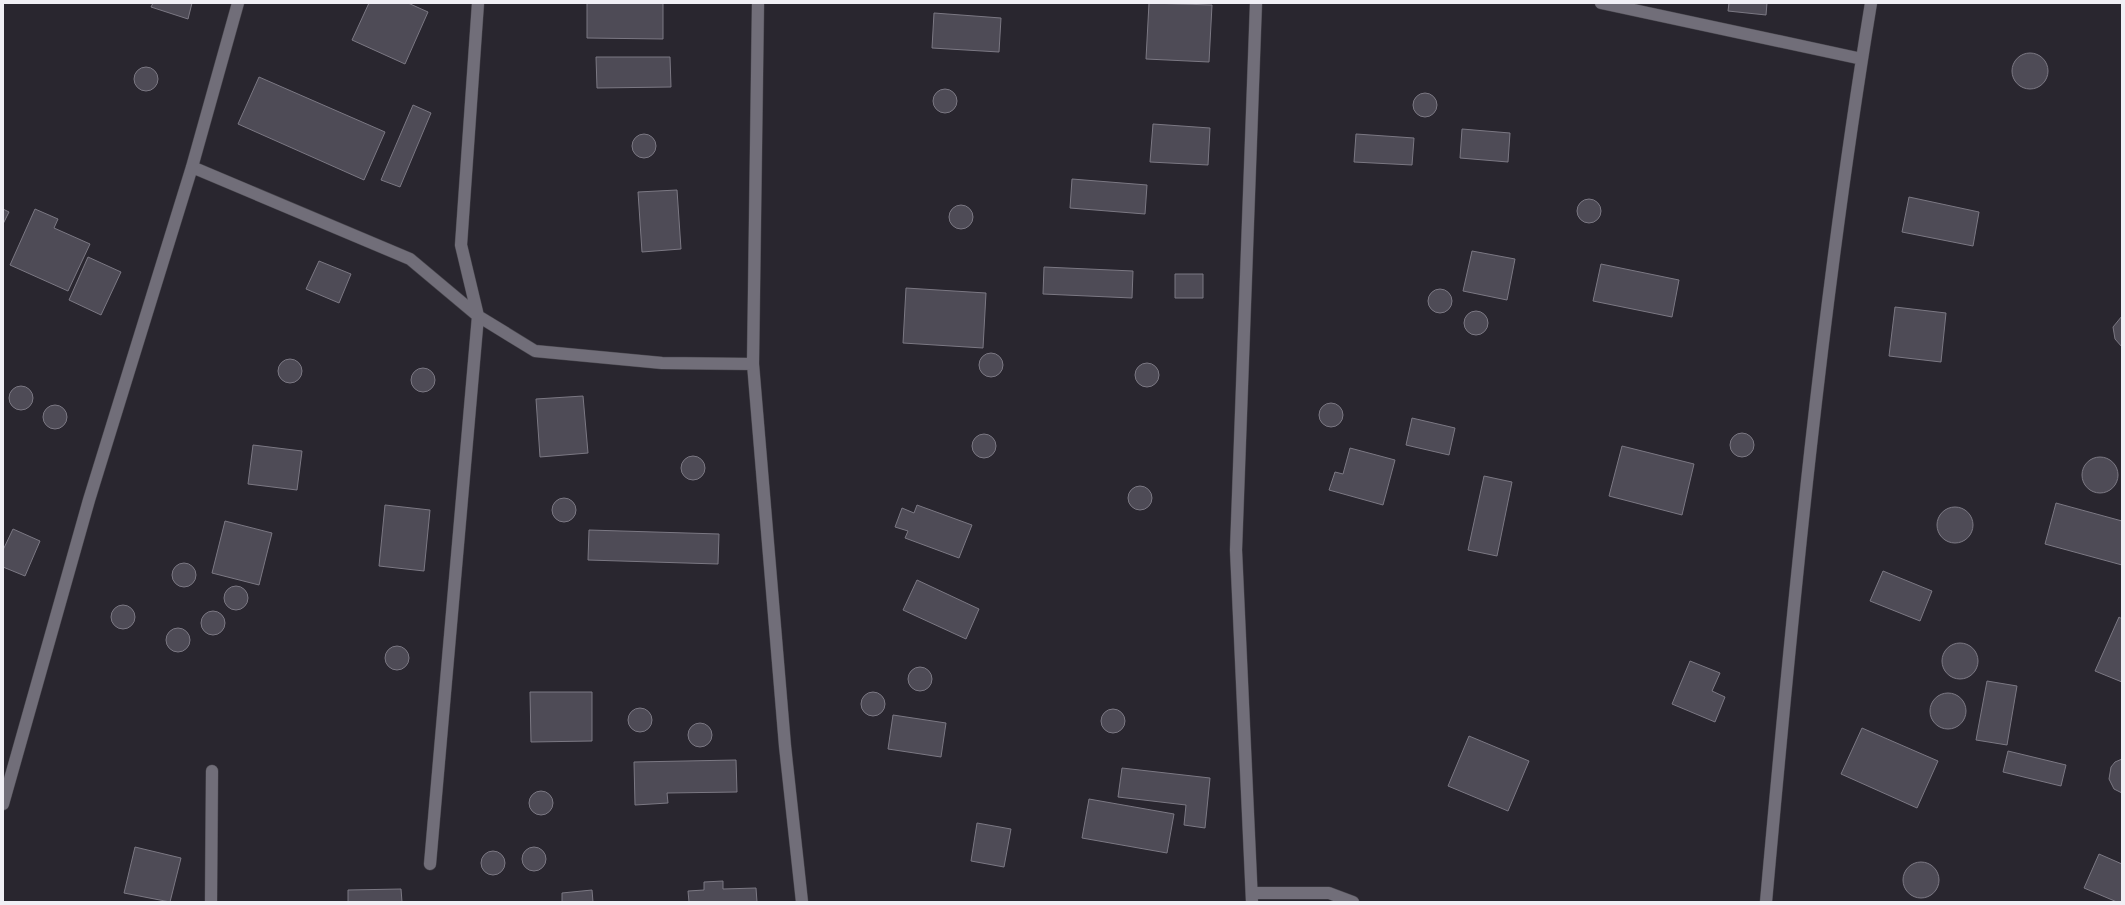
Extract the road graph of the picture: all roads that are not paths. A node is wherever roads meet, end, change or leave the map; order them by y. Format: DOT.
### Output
graph roads {
  1 [pos="238,3"];
  2 [pos="478,3"];
  3 [pos="758,3"];
  4 [pos="1256,3"];
  5 [pos="1601,3"];
  6 [pos="1871,3"];
  7 [pos="1862,58"];
  8 [pos="192,167"];
  9 [pos="478,316"];
  10 [pos="753,364"];
  11 [pos="212,771"];
  12 [pos="3,804"];
  13 [pos="430,864"];
  14 [pos="1253,898"];
  15 [pos="211,902"];
  16 [pos="802,902"];
  17 [pos="1353,902"];
  18 [pos="1766,902"];
  1 -- 8 [label="street"];
  2 -- 9 [label="street"];
  3 -- 10 [label="street"];
  4 -- 14 [label="street"];
  5 -- 7 [label="street"];
  6 -- 7 [label="street"];
  7 -- 18 [label="street"];
  8 -- 9 [label="street"];
  8 -- 12 [label="street"];
  9 -- 10 [label="street"];
  9 -- 13 [label="street"];
  10 -- 16 [label="street"];
  11 -- 15 [label="street"];
  14 -- 17 [label="street"];
}
